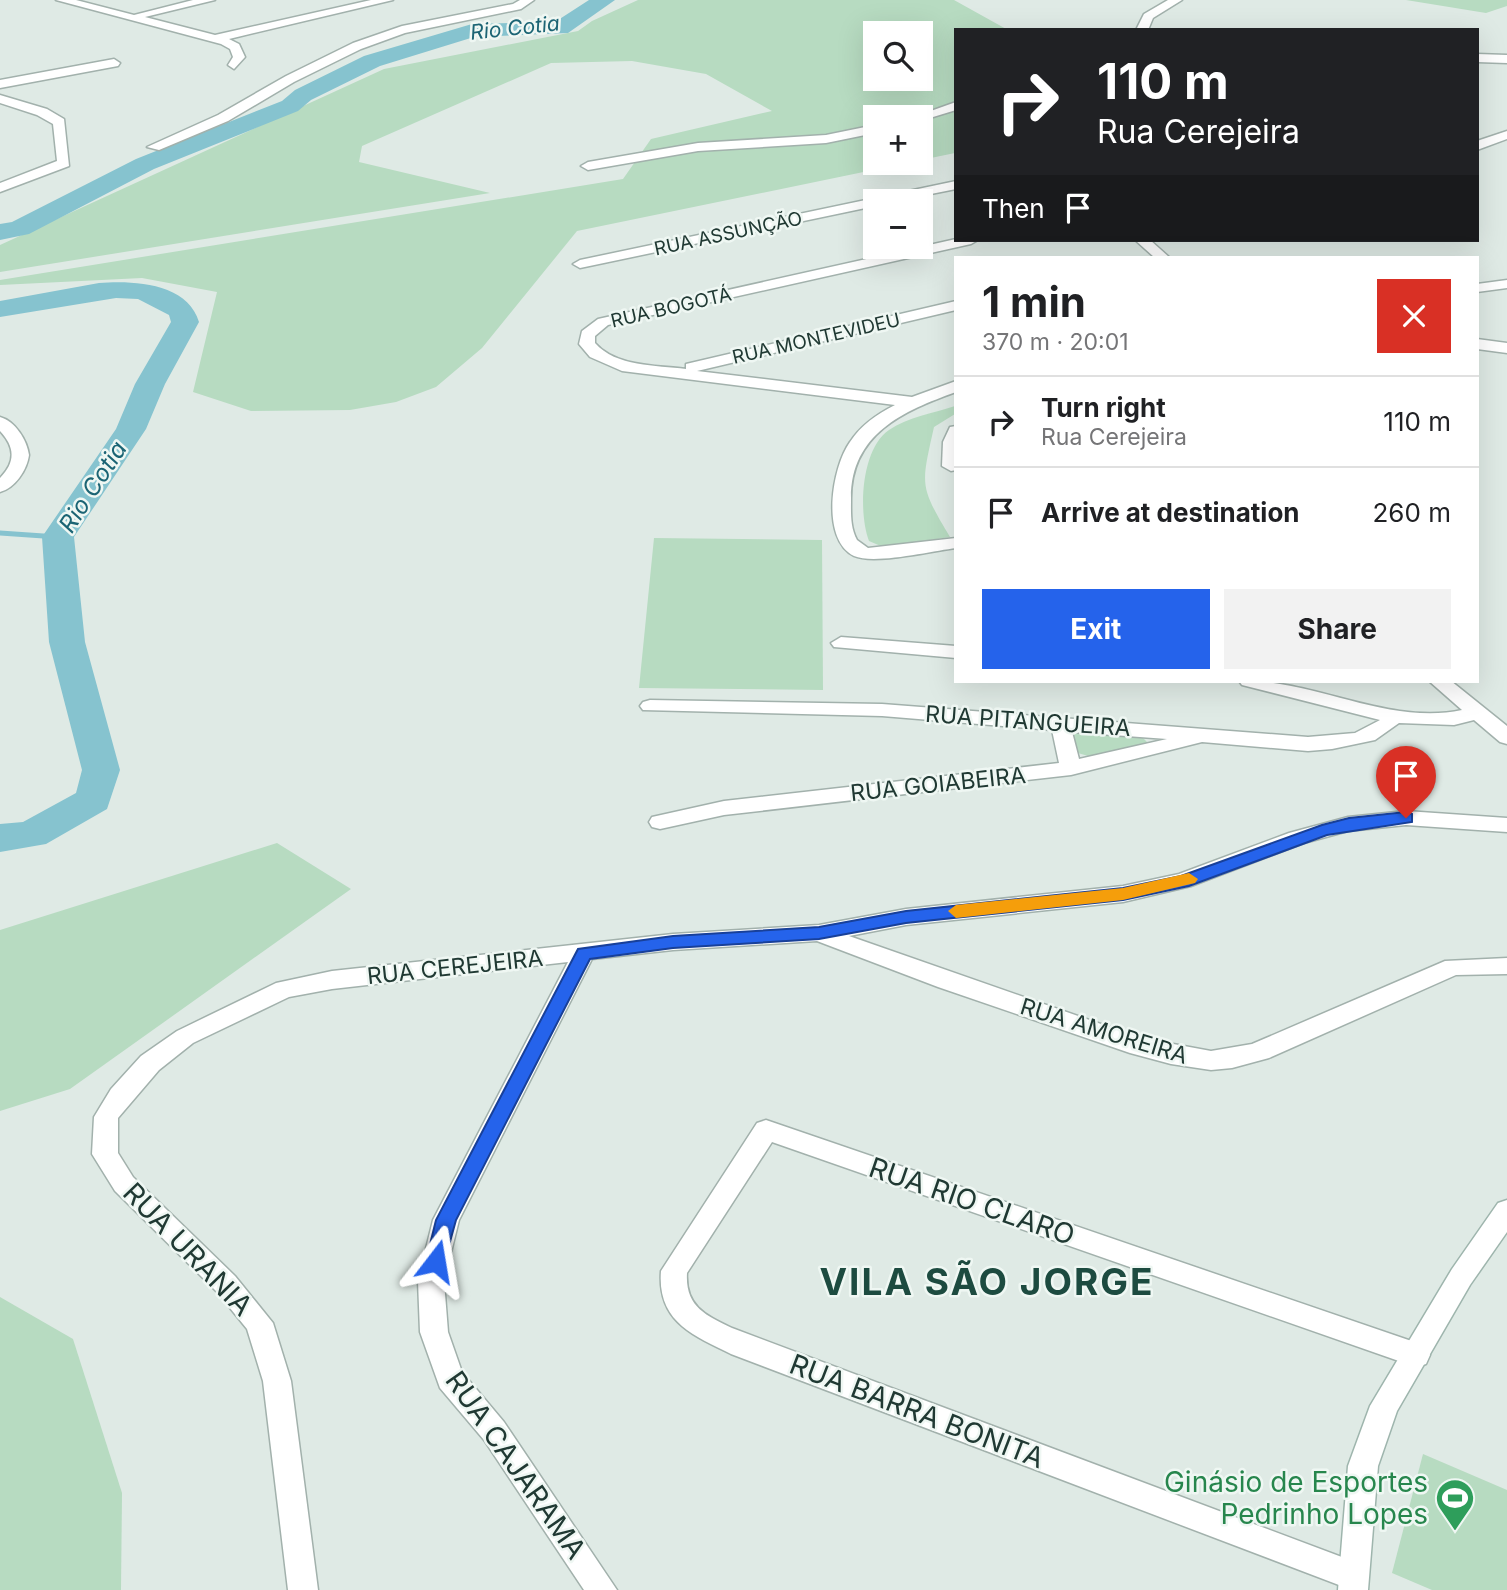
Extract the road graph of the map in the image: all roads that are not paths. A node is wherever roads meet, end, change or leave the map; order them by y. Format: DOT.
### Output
graph roads {
  1 [pos="62,0"];
  2 [pos="209,0"];
  3 [pos="387,0"];
  4 [pos="528,0"];
  5 [pos="1176,0"];
  6 [pos="133,16"];
  7 [pos="1143,28"];
  8 [pos="216,38"];
  9 [pos="1479,58"];
  10 [pos="1507,59"];
  11 [pos="114,63"];
  12 [pos="234,65"];
  13 [pos="0,84"];
  14 [pos="0,99"];
  15 [pos="954,107"];
  16 [pos="933,113"];
  17 [pos="863,131"];
  18 [pos="1507,135"];
  19 [pos="1479,145"];
  20 [pos="154,147"];
  21 [pos="588,166"];
  22 [pos="954,185"];
  23 [pos="0,188"];
  24 [pos="933,190"];
  25 [pos="863,204"];
  26 [pos="962,242"];
  27 [pos="1144,242"];
  28 [pos="1161,256"];
  29 [pos="580,264"];
  30 [pos="1507,284"];
  31 [pos="1479,288"];
  32 [pos="954,305"];
  33 [pos="1479,344"];
  34 [pos="1507,348"];
  35 [pos="676,371"];
  36 [pos="954,387"];
  37 [pos="911,402"];
  38 [pos="0,422"];
  39 [pos="954,435"];
  40 [pos="951,466"];
  41 [pos="0,487"];
  42 [pos="954,543"];
  43 [pos="841,643"];
  44 [pos="954,652"];
  45 [pos="1258,683"];
  46 [pos="1441,683"];
  47 [pos="650,706"];
  48 [pos="1478,713"];
  49 [pos="1395,715"];
  50 [pos="1431,721"];
  51 [pos="1060,722"];
  52 [pos="1216,736"];
  53 [pos="1507,739"];
  54 [pos="1071,768"];
  55 [pos="660,822"];
  56 [pos="1507,825"];
  57 [pos="819,933"];
  58 [pos="584,953"];
  59 [pos="1507,966"];
  60 [pos="106,1117"];
  61 [pos="766,1130"];
  62 [pos="1507,1211"];
  63 [pos="1416,1355"];
  64 [pos="1353,1583"];
  65 [pos="303,1590"];
  66 [pos="602,1590"];
  1 -- 6 [label="street"];
  2 -- 6 [label="street"];
  3 -- 8 [label="street"];
  4 -- 20 [label="street"];
  5 -- 7 [label="street"];
  6 -- 8 [label="street"];
  8 -- 12 [label="street"];
  9 -- 10 [label="street"];
  11 -- 13 [label="street"];
  14 -- 23 [label="street"];
  15 -- 16 [label="street"];
  17 -- 21 [label="street"];
  18 -- 19 [label="street"];
  22 -- 24 [label="street, RUA ASSUNÇÃO"];
  25 -- 29 [label="street, RUA ASSUNÇÃO"];
  26 -- 35 [label="street, RUA BOGOTÁ"];
  27 -- 28 [label="street"];
  30 -- 31 [label="street"];
  32 -- 35 [label="street, RUA MONTEVIDEU"];
  33 -- 34 [label="street"];
  35 -- 37 [label="street, RUA BOGOTÁ"];
  36 -- 37 [label="street"];
  37 -- 42 [label="street"];
  38 -- 41 [label="street"];
  39 -- 40 [label="street"];
  43 -- 44 [label="street"];
  45 -- 49 [label="street"];
  46 -- 48 [label="street"];
  47 -- 51 [label="street, RUA PITANGUEIRA"];
  48 -- 50 [label="street"];
  48 -- 53 [label="street"];
  49 -- 50 [label="street"];
  49 -- 52 [label="street, RUA PITANGUEIRA"];
  50 -- 53 [label="street"];
  51 -- 52 [label="street, RUA PITANGUEIRA"];
  51 -- 54 [label="street"];
  52 -- 54 [label="street, RUA GOIABEIRA"];
  54 -- 55 [label="street, RUA GOIABEIRA"];
  56 -- 57 [label="street, RUA CEREJEIRA"];
  57 -- 58 [label="street, RUA CEREJEIRA"];
  57 -- 59 [label="street, RUA AMOREIRA"];
  58 -- 60 [label="street, RUA CEREJEIRA"];
  58 -- 66 [label="street, RUA CAJARAMA"];
  60 -- 65 [label="street, RUA URANIA"];
  61 -- 63 [label="street, RUA RIO CLARO"];
  61 -- 64 [label="street, RUA BARRA BONITA"];
  62 -- 63 [label="street"];
  63 -- 64 [label="street"];
}
